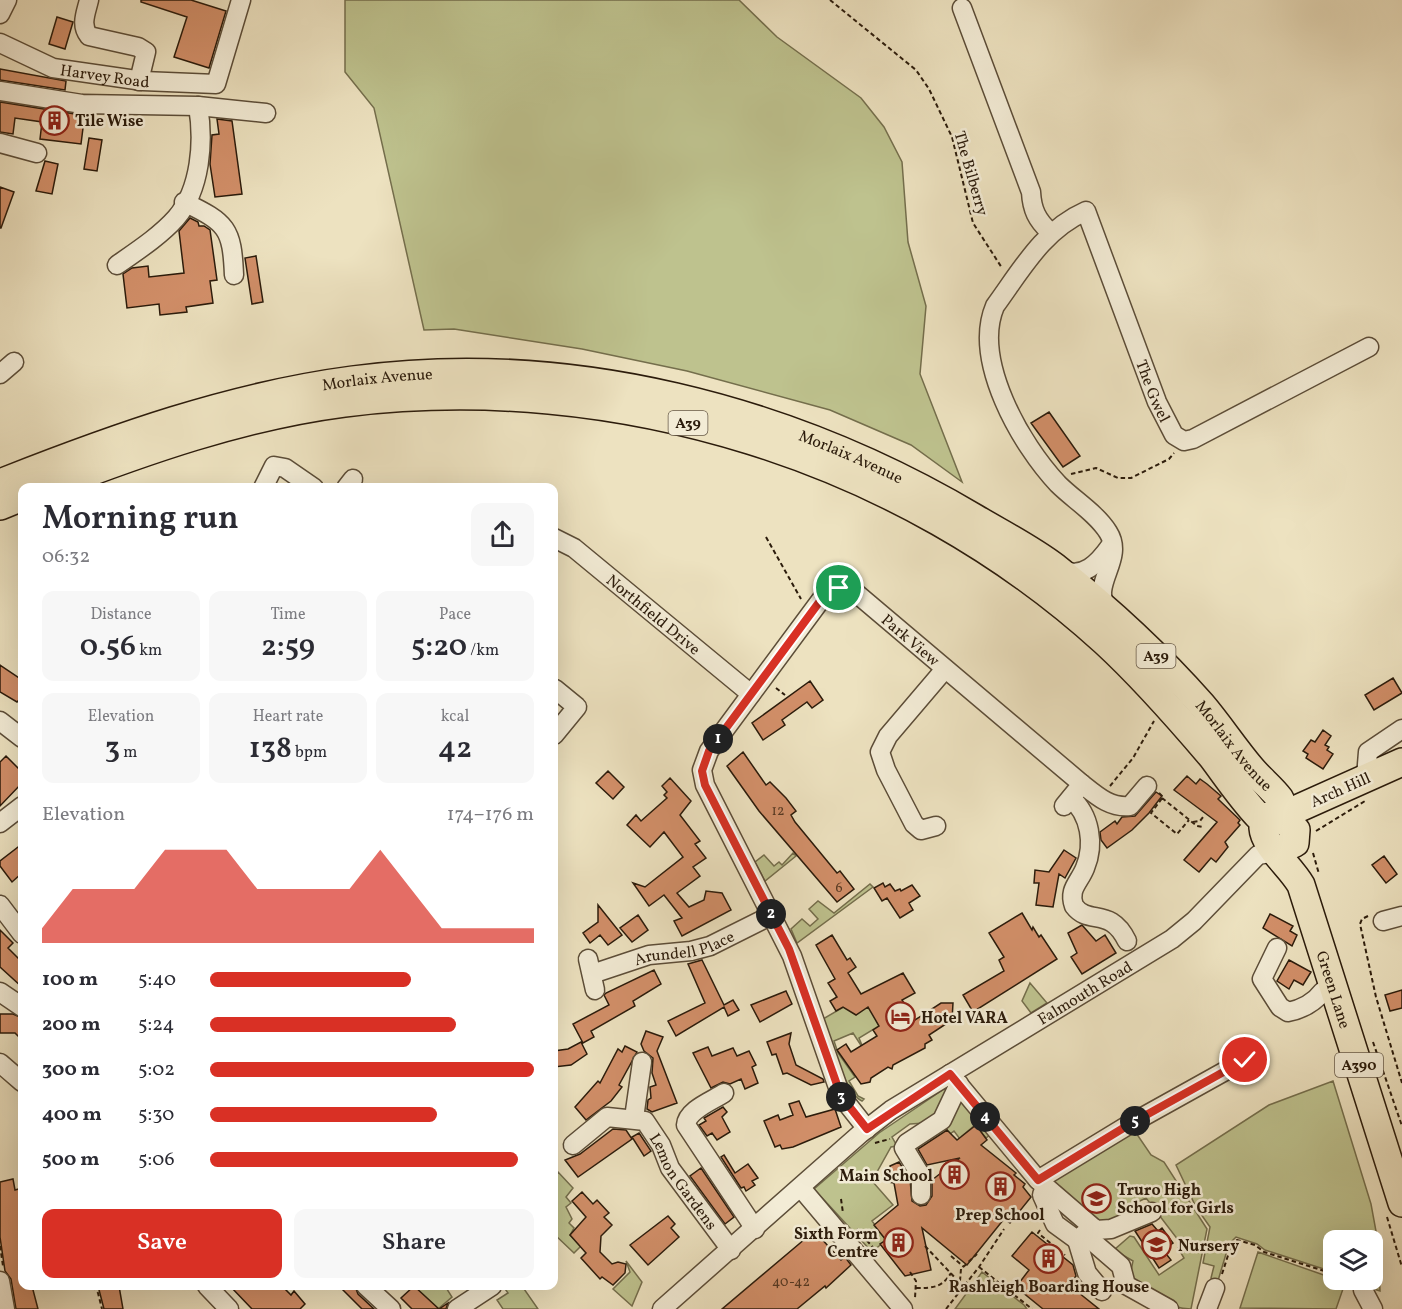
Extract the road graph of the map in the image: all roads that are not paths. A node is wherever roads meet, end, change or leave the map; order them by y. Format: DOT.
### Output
graph roads {
  1 [pos="7,0"];
  2 [pos="89,0"];
  3 [pos="241,0"];
  4 [pos="962,8"];
  5 [pos="0,14"];
  6 [pos="0,43"];
  7 [pos="139,81"];
  8 [pos="0,91"];
  9 [pos="198,106"];
  10 [pos="266,113"];
  11 [pos="0,143"];
  12 [pos="37,153"];
  13 [pos="184,202"];
  14 [pos="1050,232"];
  15 [pos="117,265"];
  16 [pos="234,275"];
  17 [pos="1369,347"];
  18 [pos="14,362"];
  19 [pos="0,374"];
  20 [pos="0,483"];
  21 [pos="16,483"];
  22 [pos="63,483"];
  23 [pos="266,483"];
  24 [pos="307,483"];
  25 [pos="0,506"];
  26 [pos="558,540"];
  27 [pos="1111,545"];
  28 [pos="1053,566"];
  29 [pos="1111,613"];
  30 [pos="945,669"];
  31 [pos="558,691"];
  32 [pos="751,693"];
  33 [pos="0,721"];
  34 [pos="1402,729"];
  35 [pos="558,730"];
  36 [pos="18,735"];
  37 [pos="1402,762"];
  38 [pos="1366,777"];
  39 [pos="1150,787"];
  40 [pos="1072,796"];
  41 [pos="18,809"];
  42 [pos="1279,817"];
  43 [pos="0,823"];
  44 [pos="936,826"];
  45 [pos="1276,852"];
  46 [pos="2,912"];
  47 [pos="772,915"];
  48 [pos="1402,916"];
  49 [pos="1383,921"];
  50 [pos="18,930"];
  51 [pos="1127,941"];
  52 [pos="1277,948"];
  53 [pos="592,974"];
  54 [pos="1334,988"];
  55 [pos="0,992"];
  56 [pos="18,1004"];
  57 [pos="1245,1060"];
  58 [pos="642,1062"];
  59 [pos="0,1063"];
  60 [pos="18,1078"];
  61 [pos="954,1079"];
  62 [pos="724,1094"];
  63 [pos="634,1118"];
  64 [pos="867,1137"];
  65 [pos="573,1145"];
  66 [pos="1041,1183"];
  67 [pos="801,1188"];
  68 [pos="921,1195"];
  69 [pos="1402,1203"];
  70 [pos="1152,1212"];
  71 [pos="755,1229"];
  72 [pos="1084,1234"];
  73 [pos="730,1250"];
  74 [pos="0,1281"];
  75 [pos="1218,1282"];
  76 [pos="211,1290"];
  77 [pos="370,1290"];
  78 [pos="486,1290"];
  79 [pos="1363,1290"];
  80 [pos="1102,1291"];
  81 [pos="909,1306"];
  82 [pos="5,1309"];
  83 [pos="229,1309"];
  84 [pos="391,1309"];
  85 [pos="457,1309"];
  86 [pos="662,1309"];
  87 [pos="1169,1309"];
  88 [pos="1207,1309"];
  89 [pos="1373,1309"];
  1 -- 5 [label="street"];
  2 -- 7 [label="street"];
  3 -- 7 [label="street, Harvey Road"];
  4 -- 14 [label="street"];
  6 -- 7 [label="street, Harvey Road"];
  8 -- 9 [label="street"];
  9 -- 10 [label="street"];
  9 -- 13 [label="street"];
  11 -- 12 [label="street"];
  13 -- 15 [label="street"];
  13 -- 16 [label="street"];
  14 -- 17 [label="street, The Gwel"];
  14 -- 27 [label="street, The Gwel"];
  18 -- 19 [label="street"];
  20 -- 21 [label="highway, Morlaix Avenue / A39"];
  21 -- 25 [label="highway, Morlaix Avenue / A39"];
  21 -- 28 [label="highway, Morlaix Avenue / A39"];
  22 -- 42 [label="highway, Morlaix Avenue / A39"];
  23 -- 24 [label="street"];
  26 -- 32 [label="street, Northfield Drive"];
  27 -- 28 [label="street"];
  27 -- 29 [label="street"];
  28 -- 29 [label="highway, Morlaix Avenue / A39"];
  29 -- 42 [label="highway, Morlaix Avenue / A39"];
  30 -- 32 [label="street, Park View"];
  30 -- 40 [label="street, Park View"];
  30 -- 44 [label="street"];
  31 -- 35 [label="street"];
  32 -- 47 [label="street, Park View"];
  33 -- 36 [label="street"];
  34 -- 38 [label="street"];
  37 -- 38 [label="highway, Arch Hill"];
  38 -- 42 [label="highway, Arch Hill"];
  39 -- 40 [label="street, Park View"];
  40 -- 51 [label="street"];
  41 -- 43 [label="street"];
  42 -- 45 [label="highway"];
  45 -- 54 [label="highway, Green Lane / A390"];
  45 -- 61 [label="street, Falmouth Road"];
  46 -- 50 [label="street"];
  47 -- 53 [label="street, Arundell Place"];
  47 -- 64 [label="street, Park View"];
  48 -- 49 [label="street"];
  52 -- 54 [label="street"];
  54 -- 69 [label="highway, Green Lane / A390"];
  55 -- 56 [label="street"];
  57 -- 66 [label="street"];
  58 -- 63 [label="street, Lemon Gardens"];
  59 -- 60 [label="street"];
  61 -- 64 [label="street, Falmouth Road"];
  61 -- 66 [label="street"];
  61 -- 68 [label="street"];
  62 -- 71 [label="street"];
  63 -- 65 [label="street, Lemon Gardens"];
  63 -- 73 [label="street, Lemon Gardens"];
  64 -- 67 [label="street, Falmouth Road"];
  66 -- 72 [label="street"];
  67 -- 71 [label="street, Falmouth Road"];
  67 -- 81 [label="street"];
  70 -- 72 [label="street"];
  71 -- 73 [label="street, Falmouth Road"];
  72 -- 80 [label="street"];
  72 -- 87 [label="street"];
  73 -- 86 [label="street, Falmouth Road"];
  74 -- 82 [label="street"];
  75 -- 88 [label="street"];
  76 -- 83 [label="street"];
  77 -- 84 [label="street"];
  78 -- 85 [label="street"];
  79 -- 89 [label="street"];
}
